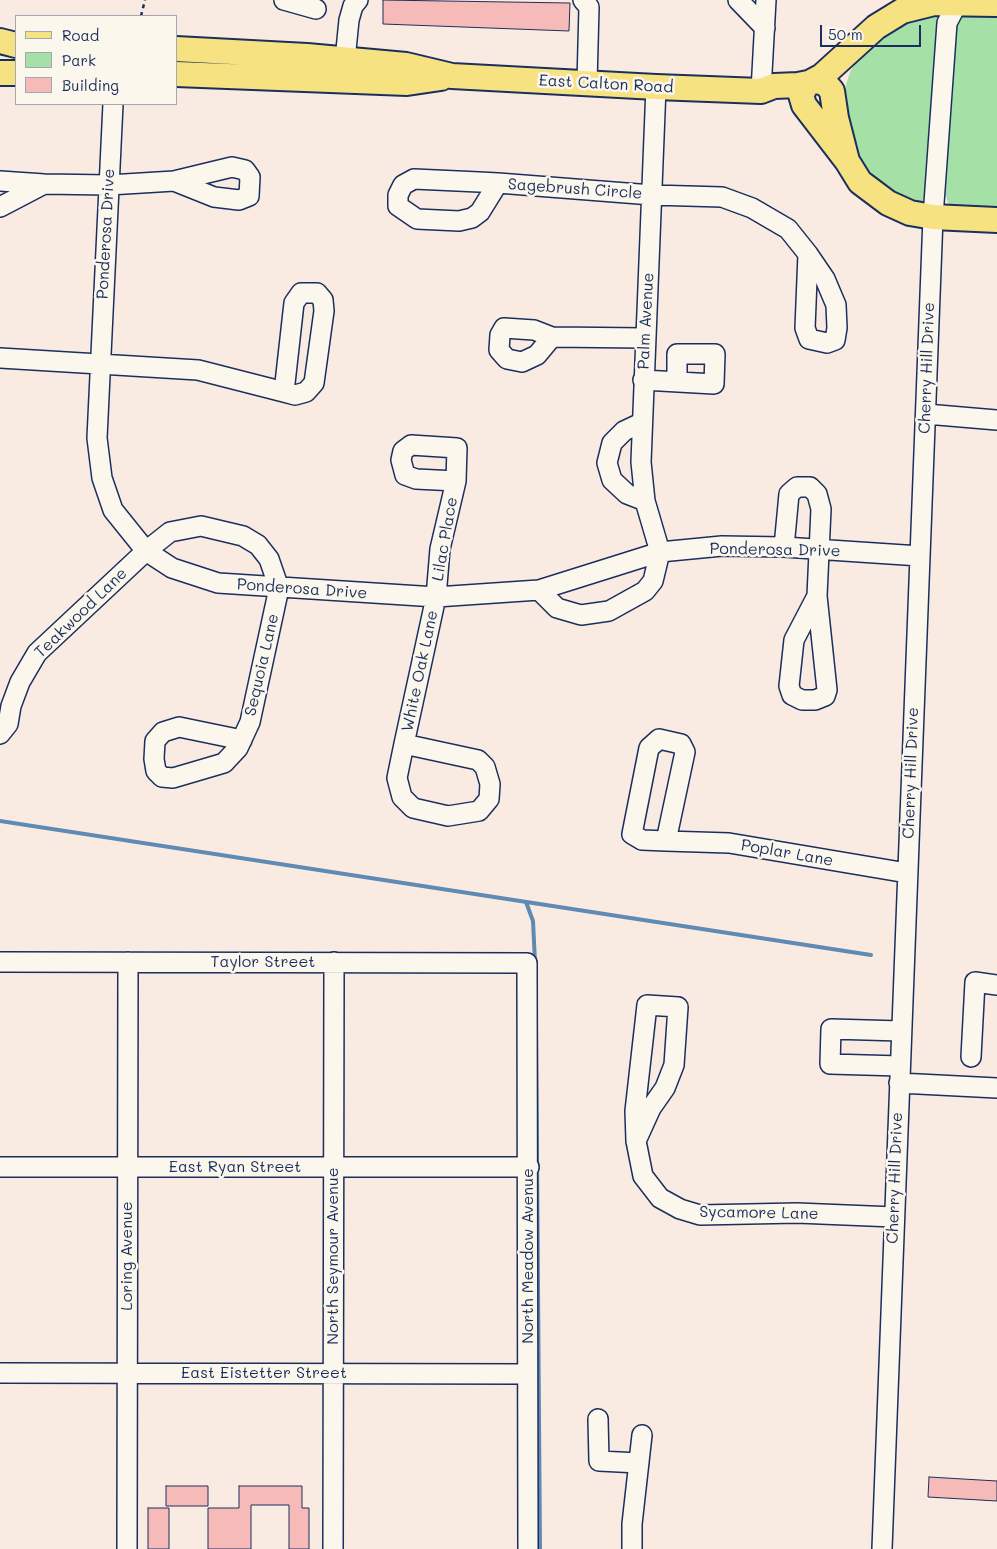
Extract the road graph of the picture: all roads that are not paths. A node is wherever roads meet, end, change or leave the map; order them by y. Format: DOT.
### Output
graph roads {
  1 [pos="284,0"];
  2 [pos="358,0"];
  3 [pos="583,0"];
  4 [pos="738,0"];
  5 [pos="766,0"];
  6 [pos="959,1"];
  7 [pos="997,4"];
  8 [pos="316,9"];
  9 [pos="765,28"];
  10 [pos="0,41"];
  11 [pos="858,43"];
  12 [pos="15,46"];
  13 [pos="15,46"];
  14 [pos="0,47"];
  15 [pos="178,49"];
  16 [pos="345,60"];
  17 [pos="304,67"];
  18 [pos="0,73"];
  19 [pos="15,73"];
  20 [pos="178,74"];
  21 [pos="452,76"];
  22 [pos="810,82"];
  23 [pos="587,83"];
  24 [pos="656,87"];
  25 [pos="761,91"];
  26 [pos="834,98"];
  27 [pos="113,105"];
  28 [pos="808,111"];
  29 [pos="847,161"];
  30 [pos="0,181"];
  31 [pos="174,182"];
  32 [pos="498,183"];
  33 [pos="44,184"];
  34 [pos="109,185"];
  35 [pos="652,195"];
  36 [pos="0,207"];
  37 [pos="933,217"];
  38 [pos="997,220"];
  39 [pos="808,254"];
  40 [pos="552,337"];
  41 [pos="644,338"];
  42 [pos="0,358"];
  43 [pos="99,366"];
  44 [pos="643,380"];
  45 [pos="677,382"];
  46 [pos="284,392"];
  47 [pos="926,414"];
  48 [pos="997,420"];
  49 [pos="641,424"];
  50 [pos="456,481"];
  51 [pos="646,501"];
  52 [pos="784,547"];
  53 [pos="820,549"];
  54 [pos="146,550"];
  55 [pos="660,552"];
  56 [pos="920,556"];
  57 [pos="279,588"];
  58 [pos="539,590"];
  59 [pos="818,596"];
  60 [pos="436,597"];
  61 [pos="0,734"];
  62 [pos="242,740"];
  63 [pos="404,744"];
  64 [pos="666,841"];
  65 [pos="907,873"];
  66 [pos="0,962"];
  67 [pos="128,962"];
  68 [pos="334,962"];
  69 [pos="527,963"];
  70 [pos="997,985"];
  71 [pos="901,1031"];
  72 [pos="971,1057"];
  73 [pos="899,1075"];
  74 [pos="997,1088"];
  75 [pos="636,1141"];
  76 [pos="0,1167"];
  77 [pos="127,1167"];
  78 [pos="334,1167"];
  79 [pos="529,1167"];
  80 [pos="894,1217"];
  81 [pos="0,1373"];
  82 [pos="127,1373"];
  83 [pos="333,1374"];
  84 [pos="527,1374"];
  85 [pos="598,1419"];
  86 [pos="642,1435"];
  87 [pos="639,1463"];
  88 [pos="127,1549"];
  89 [pos="333,1549"];
  90 [pos="528,1549"];
  91 [pos="632,1549"];
  92 [pos="882,1549"];
  1 -- 8 [label="street"];
  2 -- 16 [label="street"];
  3 -- 23 [label="street"];
  4 -- 9 [label="street"];
  5 -- 9 [label="street"];
  6 -- 7 [label="main road"];
  6 -- 11 [label="main road"];
  6 -- 37 [label="street, Cherry Hill Drive"];
  9 -- 25 [label="street"];
  10 -- 12 [label="main road"];
  11 -- 22 [label="main road"];
  11 -- 26 [label="main road"];
  13 -- 14 [label="main road"];
  15 -- 17 [label="main road, East Calton Road"];
  16 -- 17 [label="main road, East Calton Road"];
  16 -- 21 [label="main road, East Calton Road"];
  17 -- 20 [label="main road, East Calton Road"];
  17 -- 21 [label="main road, East Calton Road"];
  18 -- 19 [label="main road"];
  21 -- 23 [label="main road, East Calton Road"];
  22 -- 25 [label="main road, East Calton Road"];
  22 -- 26 [label="main road"];
  22 -- 28 [label="main road"];
  23 -- 24 [label="main road, East Calton Road"];
  24 -- 25 [label="main road, East Calton Road"];
  24 -- 35 [label="street, Palm Avenue"];
  25 -- 28 [label="main road, East Calton Road"];
  26 -- 28 [label="main road"];
  26 -- 29 [label="main road"];
  27 -- 34 [label="street, Ponderosa Drive"];
  28 -- 29 [label="main road"];
  29 -- 37 [label="main road"];
  30 -- 33 [label="street"];
  31 -- 34 [label="street"];
  32 -- 32 [label="street, Sagebrush Circle"];
  32 -- 35 [label="street, Sagebrush Circle"];
  33 -- 34 [label="street"];
  33 -- 36 [label="street"];
  34 -- 43 [label="street, Ponderosa Drive"];
  35 -- 39 [label="street, Sagebrush Circle"];
  35 -- 41 [label="street, Palm Avenue"];
  37 -- 38 [label="main road"];
  37 -- 47 [label="street, Cherry Hill Drive"];
  40 -- 41 [label="street"];
  41 -- 44 [label="street, Palm Avenue"];
  42 -- 43 [label="street"];
  43 -- 46 [label="street"];
  43 -- 54 [label="street, Ponderosa Drive"];
  44 -- 45 [label="street"];
  44 -- 49 [label="street, Palm Avenue"];
  46 -- 46 [label="street"];
  47 -- 48 [label="street"];
  47 -- 56 [label="street, Cherry Hill Drive"];
  49 -- 51 [label="street, Palm Avenue"];
  49 -- 51 [label="street"];
  50 -- 60 [label="street, Lilac Place"];
  51 -- 55 [label="street, Palm Avenue"];
  52 -- 53 [label="street, Ponderosa Drive"];
  52 -- 53 [label="street"];
  52 -- 55 [label="street, Ponderosa Drive"];
  53 -- 56 [label="street, Ponderosa Drive"];
  53 -- 59 [label="street"];
  54 -- 57 [label="street, Ponderosa Drive"];
  54 -- 57 [label="street, Teakwood Lane"];
  54 -- 61 [label="street, Teakwood Lane"];
  55 -- 58 [label="street, Ponderosa Drive"];
  55 -- 58 [label="street"];
  56 -- 65 [label="street, Cherry Hill Drive"];
  57 -- 60 [label="street, Ponderosa Drive"];
  57 -- 62 [label="street, Sequoia Lane"];
  58 -- 60 [label="street, Ponderosa Drive"];
  59 -- 59 [label="street"];
  60 -- 63 [label="street, White Oak Lane"];
  63 -- 63 [label="street, White Oak Lane"];
  64 -- 64 [label="street, Poplar Lane"];
  64 -- 65 [label="street, Poplar Lane"];
  65 -- 71 [label="street, Cherry Hill Drive"];
  66 -- 67 [label="street, Taylor Street"];
  67 -- 68 [label="street, Taylor Street"];
  67 -- 77 [label="street, Loring Avenue"];
  68 -- 69 [label="street, Taylor Street"];
  68 -- 78 [label="street, North Seymour Avenue"];
  69 -- 79 [label="street, North Meadow Avenue"];
  70 -- 72 [label="street"];
  71 -- 73 [label="street, Cherry Hill Drive"];
  71 -- 73 [label="street"];
  73 -- 74 [label="street"];
  73 -- 80 [label="street, Cherry Hill Drive"];
  75 -- 75 [label="street, Sycamore Lane"];
  75 -- 80 [label="street, Sycamore Lane"];
  76 -- 77 [label="street, East Ryan Street"];
  77 -- 78 [label="street, East Ryan Street"];
  77 -- 82 [label="street, Loring Avenue"];
  78 -- 79 [label="street, East Ryan Street"];
  78 -- 83 [label="street, North Seymour Avenue"];
  79 -- 84 [label="street, North Meadow Avenue"];
  80 -- 92 [label="street, Cherry Hill Drive"];
  81 -- 82 [label="street, East Eistetter Street"];
  82 -- 83 [label="street, East Eistetter Street"];
  82 -- 88 [label="street, Loring Avenue"];
  83 -- 84 [label="street, East Eistetter Street"];
  83 -- 89 [label="street, North Seymour Avenue"];
  84 -- 90 [label="street, North Meadow Avenue"];
  85 -- 87 [label="street"];
  86 -- 87 [label="street"];
  87 -- 91 [label="street"];
}
